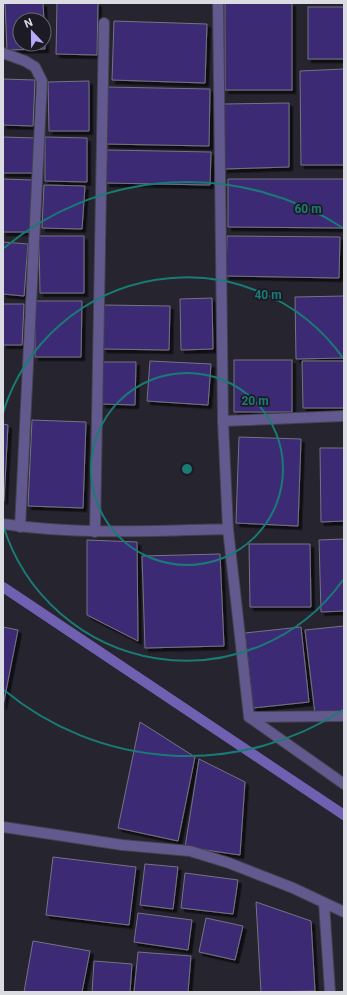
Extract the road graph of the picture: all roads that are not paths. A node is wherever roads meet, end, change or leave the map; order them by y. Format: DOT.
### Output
graph roads {
  1 [pos="218,3"];
  2 [pos="104,23"];
  3 [pos="3,53"];
  4 [pos="344,416"];
  5 [pos="223,421"];
  6 [pos="3,524"];
  7 [pos="20,527"];
  8 [pos="228,529"];
  9 [pos="95,532"];
  10 [pos="344,716"];
  11 [pos="249,717"];
  12 [pos="344,784"];
  13 [pos="3,827"];
  14 [pos="324,903"];
  15 [pos="344,912"];
  16 [pos="330,992"];
  1 -- 5 [label="street"];
  2 -- 9 [label="street"];
  3 -- 7 [label="street"];
  4 -- 5 [label="street"];
  5 -- 8 [label="street"];
  6 -- 7 [label="street"];
  7 -- 9 [label="street"];
  8 -- 9 [label="street"];
  8 -- 11 [label="street"];
  10 -- 11 [label="street"];
  11 -- 12 [label="street"];
  13 -- 14 [label="street"];
  14 -- 15 [label="street"];
  14 -- 16 [label="street"];
}
